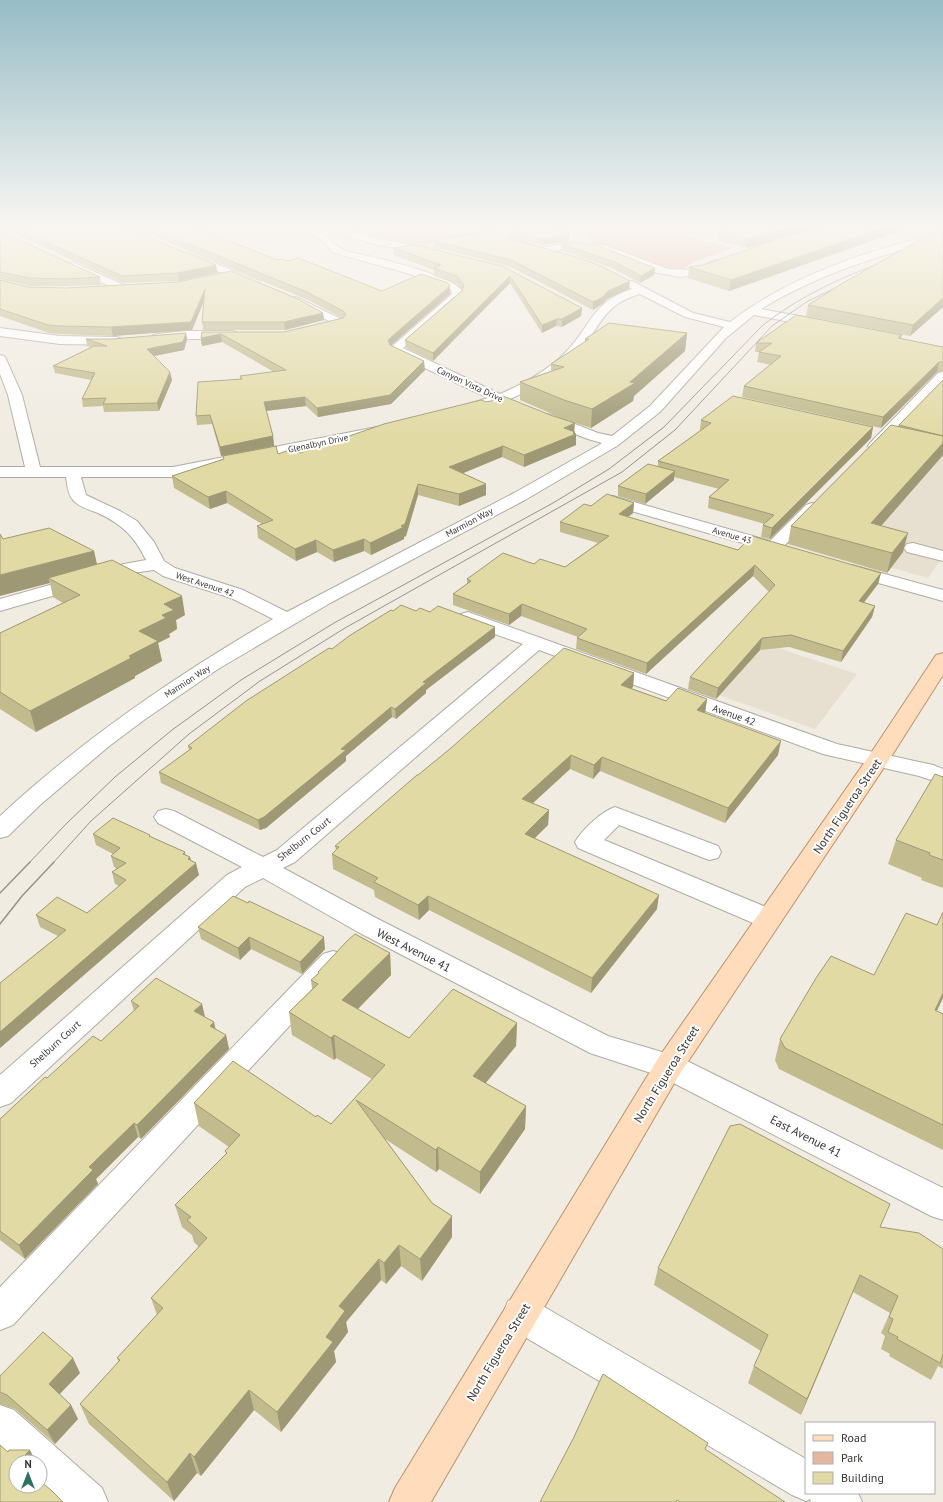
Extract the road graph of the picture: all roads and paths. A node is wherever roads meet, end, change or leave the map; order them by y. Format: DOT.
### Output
graph roads {
  1 [pos="289,297"];
  2 [pos="455,297"];
  3 [pos="621,297"];
  4 [pos="655,297"];
  5 [pos="774,297"];
  6 [pos="751,311"];
  7 [pos="324,326"];
  8 [pos="732,326"];
  9 [pos="830,326"];
  10 [pos="0,332"];
  11 [pos="244,335"];
  12 [pos="144,339"];
  13 [pos="130,340"];
  14 [pos="0,359"];
  15 [pos="943,376"];
  16 [pos="498,398"];
  17 [pos="513,404"];
  18 [pos="450,413"];
  19 [pos="535,413"];
  20 [pos="393,427"];
  21 [pos="614,441"];
  22 [pos="864,456"];
  23 [pos="33,471"];
  24 [pos="0,472"];
  25 [pos="72,472"];
  26 [pos="822,498"];
  27 [pos="613,501"];
  28 [pos="912,548"];
  29 [pos="943,556"];
  30 [pos="157,564"];
  31 [pos="835,565"];
  32 [pos="943,596"];
  33 [pos="0,605"];
  34 [pos="453,613"];
  35 [pos="287,619"];
  36 [pos="535,644"];
  37 [pos="943,659"];
  38 [pos="878,760"];
  39 [pos="943,777"];
  40 [pos="166,817"];
  41 [pos="0,830"];
  42 [pos="709,852"];
  43 [pos="264,868"];
  44 [pos="769,919"];
  45 [pos="367,925"];
  46 [pos="669,1066"];
  47 [pos="0,1094"];
  48 [pos="943,1205"];
  49 [pos="0,1312"];
  50 [pos="521,1314"];
  51 [pos="0,1424"];
  52 [pos="805,1480"];
  53 [pos="829,1494"];
  54 [pos="88,1502"];
  55 [pos="409,1502"];
  56 [pos="842,1502"];
  1 -- 7 [label="street"];
  2 -- 16 [label="street, Canyon Vista Drive"];
  3 -- 16 [label="street"];
  4 -- 8 [label="street"];
  5 -- 6 [label="street, Marmion Way"];
  6 -- 8 [label="street, Marmion Way"];
  6 -- 9 [label="street"];
  8 -- 21 [label="street, Marmion Way"];
  10 -- 13 [label="street"];
  11 -- 12 [label="street"];
  14 -- 23 [label="street"];
  15 -- 22 [label="street"];
  16 -- 17 [label="street, Canyon Vista Drive"];
  16 -- 18 [label="street"];
  19 -- 21 [label="street"];
  20 -- 25 [label="street, Glenalbyn Drive"];
  21 -- 35 [label="street, Marmion Way"];
  23 -- 24 [label="street, Glenalbyn Drive"];
  23 -- 25 [label="street, Glenalbyn Drive"];
  25 -- 30 [label="street"];
  26 -- 27 [label="street, Avenue 43"];
  28 -- 29 [label="street"];
  30 -- 33 [label="street"];
  30 -- 35 [label="street, West Avenue 42"];
  31 -- 32 [label="street"];
  34 -- 36 [label="street, Avenue 42"];
  35 -- 41 [label="street, Marmion Way"];
  36 -- 38 [label="street, Avenue 42"];
  36 -- 43 [label="street, Shelburn Court"];
  37 -- 38 [label="main road, North Figueroa Street"];
  38 -- 39 [label="street, Avenue 42"];
  38 -- 44 [label="main road, North Figueroa Street"];
  40 -- 43 [label="street, West Avenue 41"];
  42 -- 44 [label="street"];
  43 -- 45 [label="street, West Avenue 41"];
  43 -- 47 [label="street, Shelburn Court"];
  44 -- 46 [label="main road, North Figueroa Street"];
  45 -- 46 [label="street, West Avenue 41"];
  45 -- 49 [label="street"];
  46 -- 48 [label="street, East Avenue 41"];
  46 -- 50 [label="main road, North Figueroa Street"];
  50 -- 52 [label="street"];
  50 -- 55 [label="main road, North Figueroa Street"];
  51 -- 54 [label="street"];
  53 -- 56 [label="street"];
}
